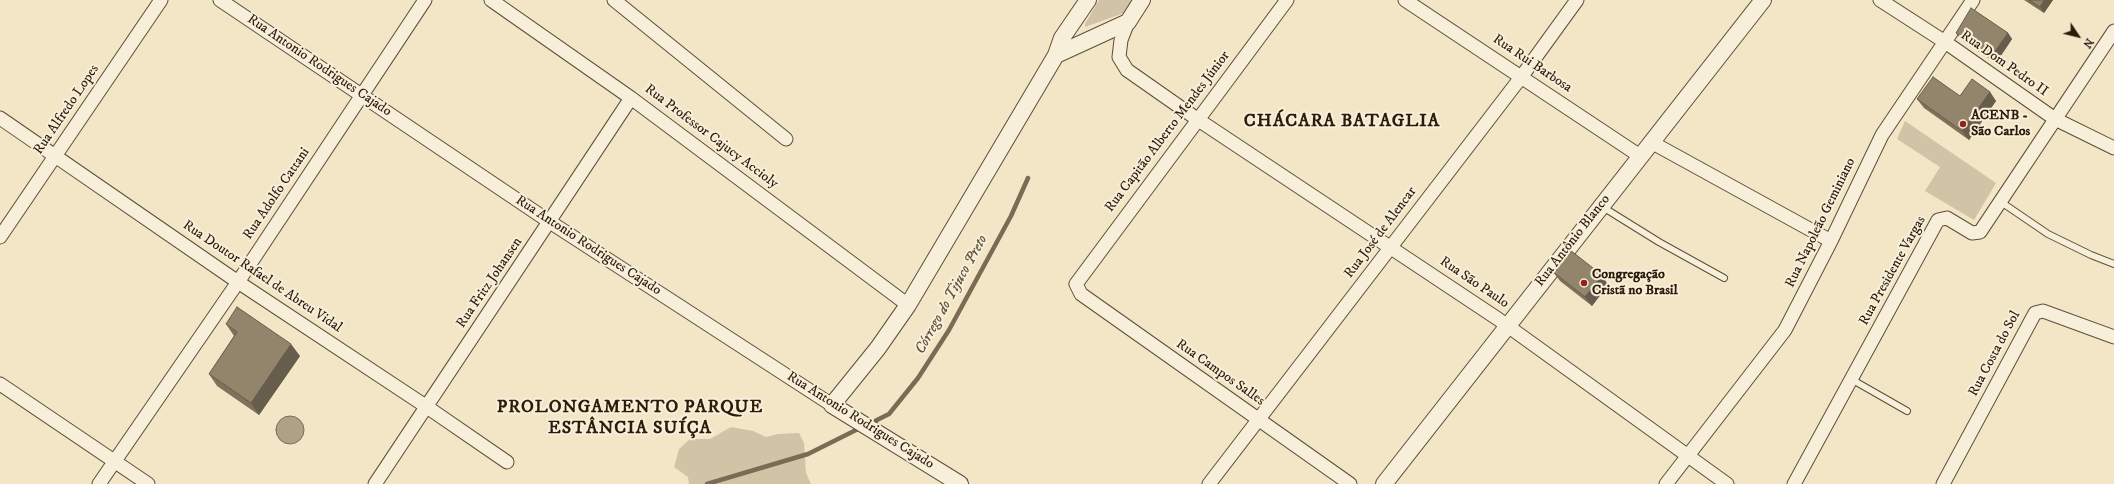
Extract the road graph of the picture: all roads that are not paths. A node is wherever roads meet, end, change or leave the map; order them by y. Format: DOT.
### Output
graph roads {
  1 [pos="160,0"];
  2 [pos="220,0"];
  3 [pos="425,0"];
  4 [pos="491,0"];
  5 [pos="614,0"];
  6 [pos="1088,0"];
  7 [pos="1142,0"];
  8 [pos="1287,0"];
  9 [pos="1405,0"];
  10 [pos="1577,0"];
  11 [pos="1763,0"];
  12 [pos="1880,0"];
  13 [pos="1973,0"];
  14 [pos="1128,22"];
  15 [pos="2114,31"];
  16 [pos="1945,42"];
  17 [pos="1056,55"];
  18 [pos="1522,76"];
  19 [pos="363,95"];
  20 [pos="631,98"];
  21 [pos="0,118"];
  22 [pos="1197,119"];
  23 [pos="2055,119"];
  24 [pos="786,139"];
  25 [pos="1651,142"];
  26 [pos="2114,148"];
  27 [pos="55,156"];
  28 [pos="1640,156"];
  29 [pos="2000,202"];
  30 [pos="1600,205"];
  31 [pos="550,222"];
  32 [pos="0,237"];
  33 [pos="1831,241"];
  34 [pos="1391,247"];
  35 [pos="2114,264"];
  36 [pos="1724,278"];
  37 [pos="238,282"];
  38 [pos="1076,284"];
  39 [pos="908,304"];
  40 [pos="1508,325"];
  41 [pos="2114,337"];
  42 [pos="1851,379"];
  43 [pos="0,384"];
  44 [pos="427,407"];
  45 [pos="836,408"];
  46 [pos="1907,411"];
  47 [pos="1259,420"];
  48 [pos="1688,455"];
  49 [pos="115,461"];
  50 [pos="507,462"];
  51 [pos="99,484"];
  52 [pos="148,484"];
  53 [pos="374,484"];
  54 [pos="960,484"];
  55 [pos="1209,484"];
  56 [pos="1350,484"];
  57 [pos="1384,484"];
  58 [pos="1666,484"];
  59 [pos="1727,484"];
  60 [pos="1794,484"];
  61 [pos="1943,484"];
  1 -- 27 [label="street, Rua Alfredo Lopes"];
  2 -- 19 [label="street, Rua Antonio Rodrigues Cajado"];
  3 -- 19 [label="street, Rua Adolfo Cattani"];
  4 -- 20 [label="street, Rua Professor Cajucy Accioly"];
  5 -- 24 [label="street"];
  6 -- 17 [label="street"];
  7 -- 14 [label="street"];
  8 -- 22 [label="street, Rua Capitão Alberto Mendes Júnior"];
  9 -- 18 [label="street, Rua Rui Barbosa"];
  10 -- 18 [label="street, Rua José de Alencar"];
  11 -- 25 [label="street, Rua Antônio Blanco"];
  12 -- 16 [label="street, Rua Dom Pedro II"];
  13 -- 16 [label="street, Rua Napoleão Geminiano"];
  14 -- 17 [label="street"];
  14 -- 22 [label="street, Rua São Paulo"];
  15 -- 23 [label="street, Rua Presidente Vargas"];
  16 -- 23 [label="street, Rua Dom Pedro II"];
  16 -- 33 [label="street, Rua Napoleão Geminiano"];
  17 -- 39 [label="street"];
  18 -- 28 [label="street, Rua Rui Barbosa"];
  18 -- 34 [label="street, Rua José de Alencar"];
  19 -- 31 [label="street, Rua Antonio Rodrigues Cajado"];
  19 -- 37 [label="street, Rua Adolfo Cattani"];
  20 -- 31 [label="street, Rua Fritz Johansen"];
  20 -- 39 [label="street, Rua Professor Cajucy Accioly"];
  21 -- 27 [label="street, Rua Doutor Rafael de Abreu Vidal"];
  22 -- 34 [label="street, Rua São Paulo"];
  22 -- 38 [label="street, Rua Capitão Alberto Mendes Júnior"];
  23 -- 26 [label="street, Rua Dom Pedro II"];
  23 -- 29 [label="street, Rua Presidente Vargas"];
  25 -- 28 [label="street, Rua Antônio Blanco"];
  25 -- 33 [label="street"];
  27 -- 32 [label="street, Rua Alfredo Lopes"];
  27 -- 37 [label="street, Rua Doutor Rafael de Abreu Vidal"];
  28 -- 30 [label="street, Rua Antônio Blanco"];
  29 -- 35 [label="lane"];
  29 -- 42 [label="street, Rua Presidente Vargas"];
  30 -- 36 [label="lane"];
  30 -- 40 [label="street, Rua Antônio Blanco"];
  31 -- 44 [label="street, Rua Fritz Johansen"];
  31 -- 45 [label="street, Rua Antonio Rodrigues Cajado"];
  33 -- 48 [label="street, Rua Napoleão Geminiano"];
  34 -- 40 [label="street, Rua São Paulo"];
  34 -- 47 [label="street, Rua José de Alencar"];
  37 -- 44 [label="street, Rua Doutor Rafael de Abreu Vidal"];
  37 -- 49 [label="street, Rua Adolfo Cattani"];
  38 -- 47 [label="street, Rua Campos Salles"];
  39 -- 45 [label="street"];
  40 -- 48 [label="street, Rua São Paulo"];
  40 -- 57 [label="street, Rua Antônio Blanco"];
  41 -- 61 [label="street, Rua Costa do Sol"];
  42 -- 46 [label="lane"];
  42 -- 60 [label="street, Rua Presidente Vargas"];
  43 -- 49 [label="street"];
  44 -- 50 [label="street, Rua Doutor Rafael de Abreu Vidal"];
  44 -- 53 [label="street, Rua Fritz Johansen"];
  45 -- 54 [label="street, Rua Antonio Rodrigues Cajado"];
  47 -- 55 [label="street, Rua José de Alencar"];
  47 -- 56 [label="street, Rua Campos Salles"];
  48 -- 58 [label="street, Rua Napoleão Geminiano"];
  48 -- 59 [label="street, Rua São Paulo"];
  49 -- 51 [label="street, Rua Adolfo Cattani"];
  49 -- 52 [label="street"];
}
